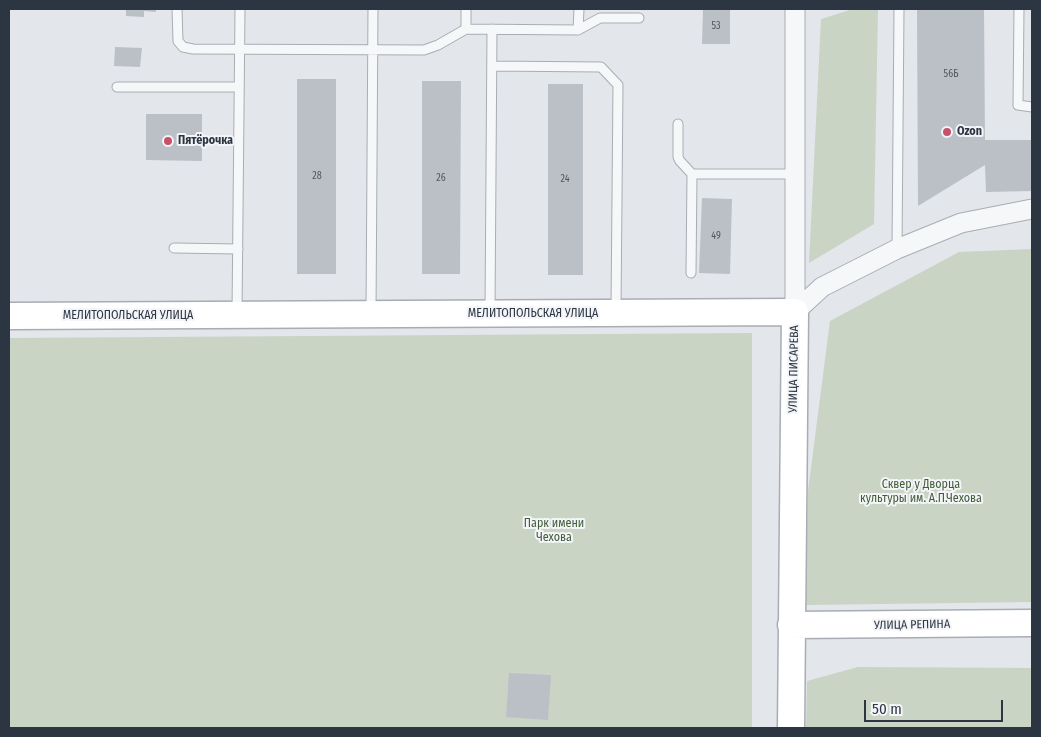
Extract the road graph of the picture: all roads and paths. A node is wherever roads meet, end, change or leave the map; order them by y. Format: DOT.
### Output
graph roads {
  1 [pos="177,9"];
  2 [pos="240,9"];
  3 [pos="373,9"];
  4 [pos="466,9"];
  5 [pos="579,9"];
  6 [pos="795,9"];
  7 [pos="899,9"];
  8 [pos="1019,9"];
  9 [pos="639,18"];
  10 [pos="466,29"];
  11 [pos="492,29"];
  12 [pos="578,30"];
  13 [pos="239,49"];
  14 [pos="373,50"];
  15 [pos="492,66"];
  16 [pos="117,87"];
  17 [pos="239,88"];
  18 [pos="1032,107"];
  19 [pos="678,124"];
  20 [pos="692,174"];
  21 [pos="795,174"];
  22 [pos="1032,209"];
  23 [pos="174,248"];
  24 [pos="238,249"];
  25 [pos="897,249"];
  26 [pos="691,273"];
  27 [pos="795,312"];
  28 [pos="616,313"];
  29 [pos="371,314"];
  30 [pos="490,314"];
  31 [pos="238,315"];
  32 [pos="9,316"];
  33 [pos="1032,623"];
  34 [pos="791,625"];
  35 [pos="791,728"];
  1 -- 13 [label="lane"];
  2 -- 13 [label="lane"];
  3 -- 14 [label="lane"];
  4 -- 10 [label="lane"];
  5 -- 12 [label="lane"];
  6 -- 21 [label="street, УЛИЦА ПИСАРЕВА"];
  7 -- 25 [label="lane"];
  8 -- 18 [label="lane"];
  9 -- 12 [label="lane"];
  10 -- 11 [label="lane"];
  10 -- 14 [label="lane"];
  11 -- 12 [label="lane"];
  11 -- 15 [label="lane"];
  13 -- 14 [label="lane"];
  13 -- 17 [label="lane"];
  14 -- 29 [label="lane"];
  15 -- 28 [label="lane"];
  15 -- 30 [label="lane"];
  16 -- 17 [label="lane"];
  17 -- 24 [label="lane"];
  19 -- 20 [label="lane"];
  20 -- 21 [label="lane"];
  20 -- 26 [label="lane"];
  21 -- 27 [label="street, УЛИЦА ПИСАРЕВА"];
  22 -- 25 [label="street"];
  23 -- 24 [label="lane"];
  24 -- 31 [label="lane"];
  25 -- 27 [label="street"];
  27 -- 28 [label="main road, МЕЛИТОПОЛЬСКАЯ УЛИЦА"];
  27 -- 34 [label="main road, УЛИЦА ПИСАРЕВА"];
  28 -- 30 [label="main road, МЕЛИТОПОЛЬСКАЯ УЛИЦА"];
  29 -- 30 [label="main road, МЕЛИТОПОЛЬСКАЯ УЛИЦА"];
  29 -- 31 [label="main road, МЕЛИТОПОЛЬСКАЯ УЛИЦА"];
  31 -- 32 [label="main road, МЕЛИТОПОЛЬСКАЯ УЛИЦА"];
  33 -- 34 [label="main road, УЛИЦА РЕПИНА"];
  34 -- 35 [label="main road, УЛИЦА ПИСАРЕВА"];
}
